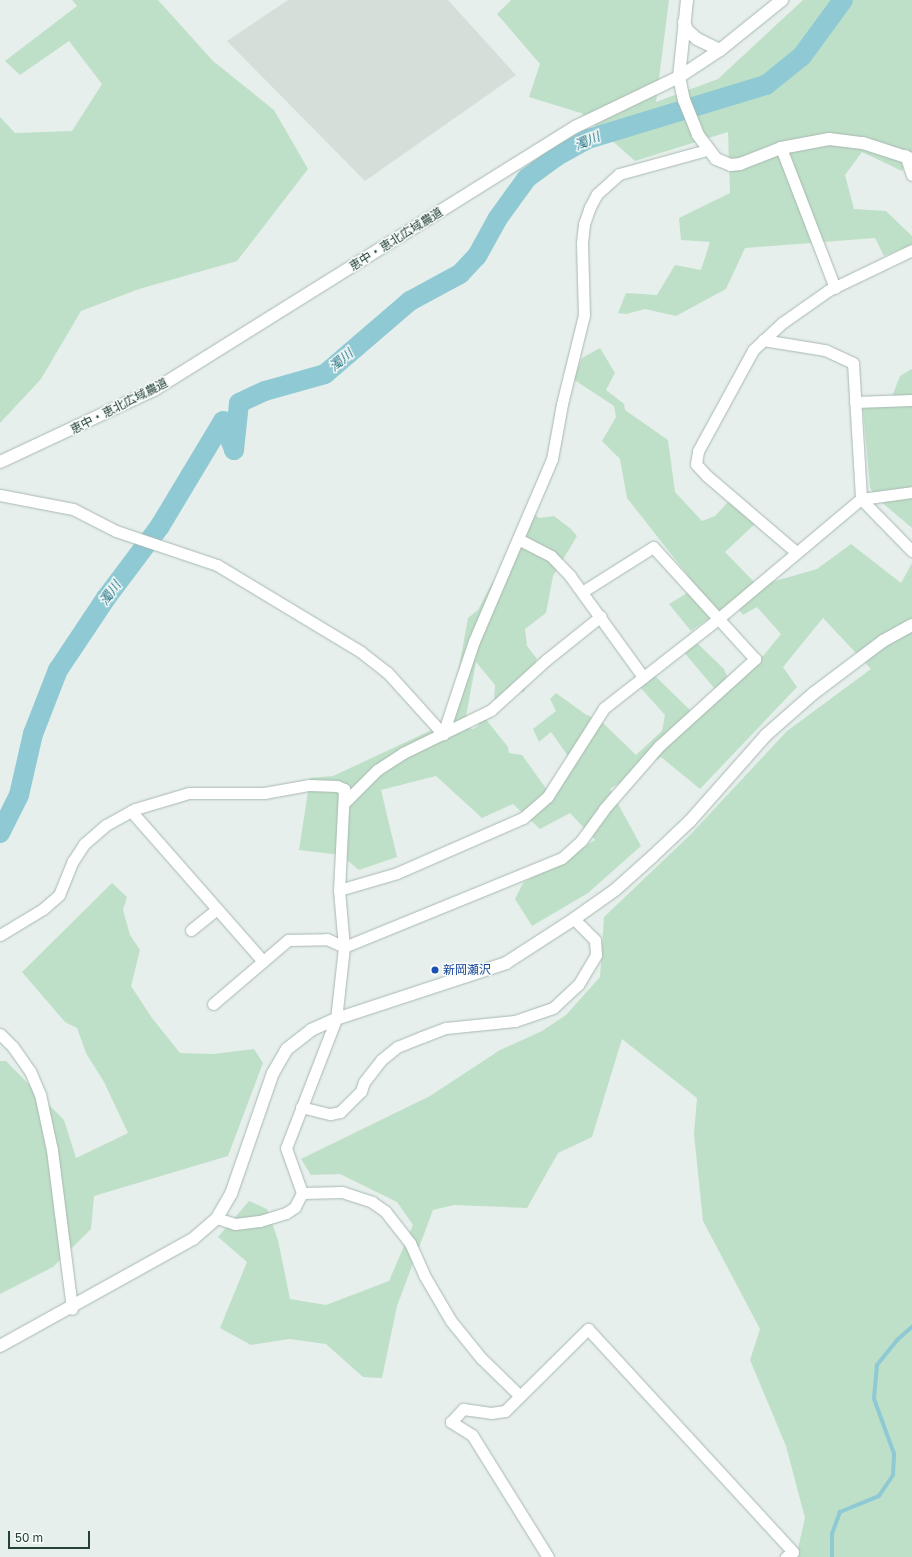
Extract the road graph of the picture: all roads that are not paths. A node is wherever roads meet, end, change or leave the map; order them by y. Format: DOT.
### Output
graph roads {
  1 [pos="687,0"];
  2 [pos="782,0"];
  3 [pos="684,22"];
  4 [pos="720,50"];
  5 [pos="680,77"];
  6 [pos="781,148"];
  7 [pos="707,150"];
  8 [pos="908,157"];
  9 [pos="912,175"];
  10 [pos="912,250"];
  11 [pos="835,288"];
  12 [pos="763,340"];
  13 [pos="912,400"];
  14 [pos="855,402"];
  15 [pos="0,462"];
  16 [pos="912,492"];
  17 [pos="0,495"];
  18 [pos="861,499"];
  19 [pos="518,540"];
  20 [pos="912,551"];
  21 [pos="796,552"];
  22 [pos="582,592"];
  23 [pos="601,616"];
  24 [pos="719,618"];
  25 [pos="912,625"];
  26 [pos="643,677"];
  27 [pos="443,734"];
  28 [pos="346,801"];
  29 [pos="131,811"];
  30 [pos="339,890"];
  31 [pos="216,909"];
  32 [pos="574,919"];
  33 [pos="191,930"];
  34 [pos="0,935"];
  35 [pos="344,947"];
  36 [pos="263,961"];
  37 [pos="213,1004"];
  38 [pos="336,1019"];
  39 [pos="0,1034"];
  40 [pos="301,1107"];
  41 [pos="302,1193"];
  42 [pos="216,1218"];
  43 [pos="72,1309"];
  44 [pos="0,1346"];
  45 [pos="519,1395"];
  46 [pos="548,1557"];
  47 [pos="786,1557"];
  1 -- 3 [label="street"];
  2 -- 4 [label="street, 恵中・恵北広域農道"];
  3 -- 4 [label="street"];
  3 -- 5 [label="street"];
  4 -- 5 [label="street, 恵中・恵北広域農道"];
  5 -- 7 [label="street"];
  5 -- 15 [label="street, 恵中・恵北広域農道"];
  6 -- 7 [label="street"];
  6 -- 8 [label="street"];
  6 -- 11 [label="street"];
  7 -- 19 [label="street"];
  8 -- 9 [label="street"];
  10 -- 11 [label="street"];
  11 -- 12 [label="street"];
  12 -- 14 [label="street"];
  12 -- 21 [label="street"];
  13 -- 14 [label="street"];
  14 -- 18 [label="street"];
  16 -- 18 [label="street"];
  17 -- 27 [label="street"];
  18 -- 20 [label="street"];
  18 -- 21 [label="street"];
  19 -- 22 [label="street"];
  19 -- 27 [label="street"];
  21 -- 24 [label="street"];
  22 -- 23 [label="street"];
  22 -- 24 [label="street"];
  23 -- 26 [label="street"];
  23 -- 27 [label="street"];
  24 -- 26 [label="street"];
  24 -- 35 [label="street"];
  25 -- 32 [label="street"];
  26 -- 30 [label="street"];
  27 -- 28 [label="street"];
  28 -- 29 [label="street"];
  28 -- 30 [label="street"];
  29 -- 31 [label="street"];
  29 -- 34 [label="street"];
  30 -- 35 [label="street"];
  31 -- 33 [label="street"];
  31 -- 36 [label="street"];
  32 -- 38 [label="street"];
  32 -- 40 [label="street"];
  35 -- 36 [label="street"];
  35 -- 38 [label="street"];
  36 -- 37 [label="street"];
  38 -- 40 [label="street"];
  38 -- 42 [label="street"];
  39 -- 43 [label="street"];
  40 -- 41 [label="street"];
  41 -- 42 [label="street"];
  41 -- 45 [label="street"];
  42 -- 43 [label="street"];
  43 -- 44 [label="street"];
  45 -- 46 [label="street"];
  45 -- 47 [label="street"];
}
